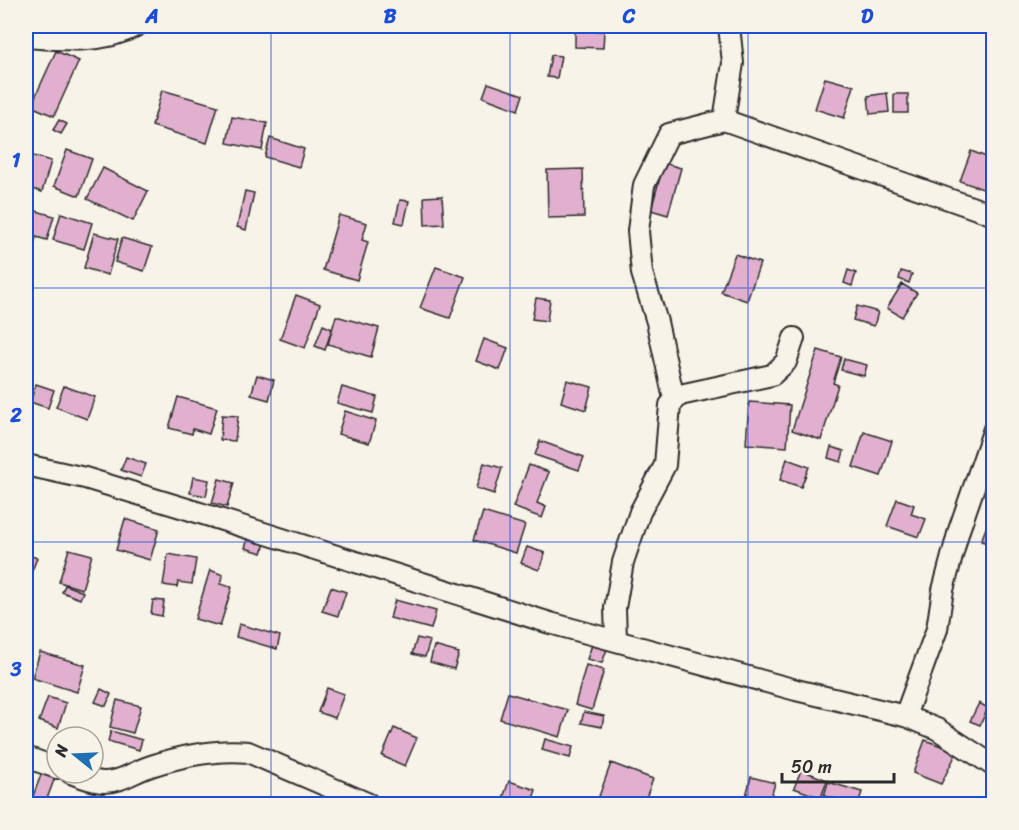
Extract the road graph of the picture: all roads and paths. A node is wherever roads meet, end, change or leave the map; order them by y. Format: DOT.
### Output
graph roads {
  1 [pos="136,26"];
  2 [pos="729,26"];
  3 [pos="26,37"];
  4 [pos="724,120"];
  5 [pos="993,215"];
  6 [pos="794,338"];
  7 [pos="674,399"];
  8 [pos="993,429"];
  9 [pos="26,465"];
  10 [pos="616,639"];
  11 [pos="905,716"];
  12 [pos="26,757"];
  13 [pos="45,764"];
  14 [pos="993,766"];
  15 [pos="105,782"];
  16 [pos="369,804"];
  1 -- 3 [label="street"];
  2 -- 4 [label="street"];
  4 -- 5 [label="street"];
  4 -- 7 [label="street"];
  6 -- 7 [label="street"];
  7 -- 10 [label="street"];
  8 -- 11 [label="street"];
  9 -- 10 [label="street"];
  10 -- 11 [label="street"];
  11 -- 14 [label="street"];
  12 -- 13 [label="street"];
  15 -- 16 [label="street"];
}
